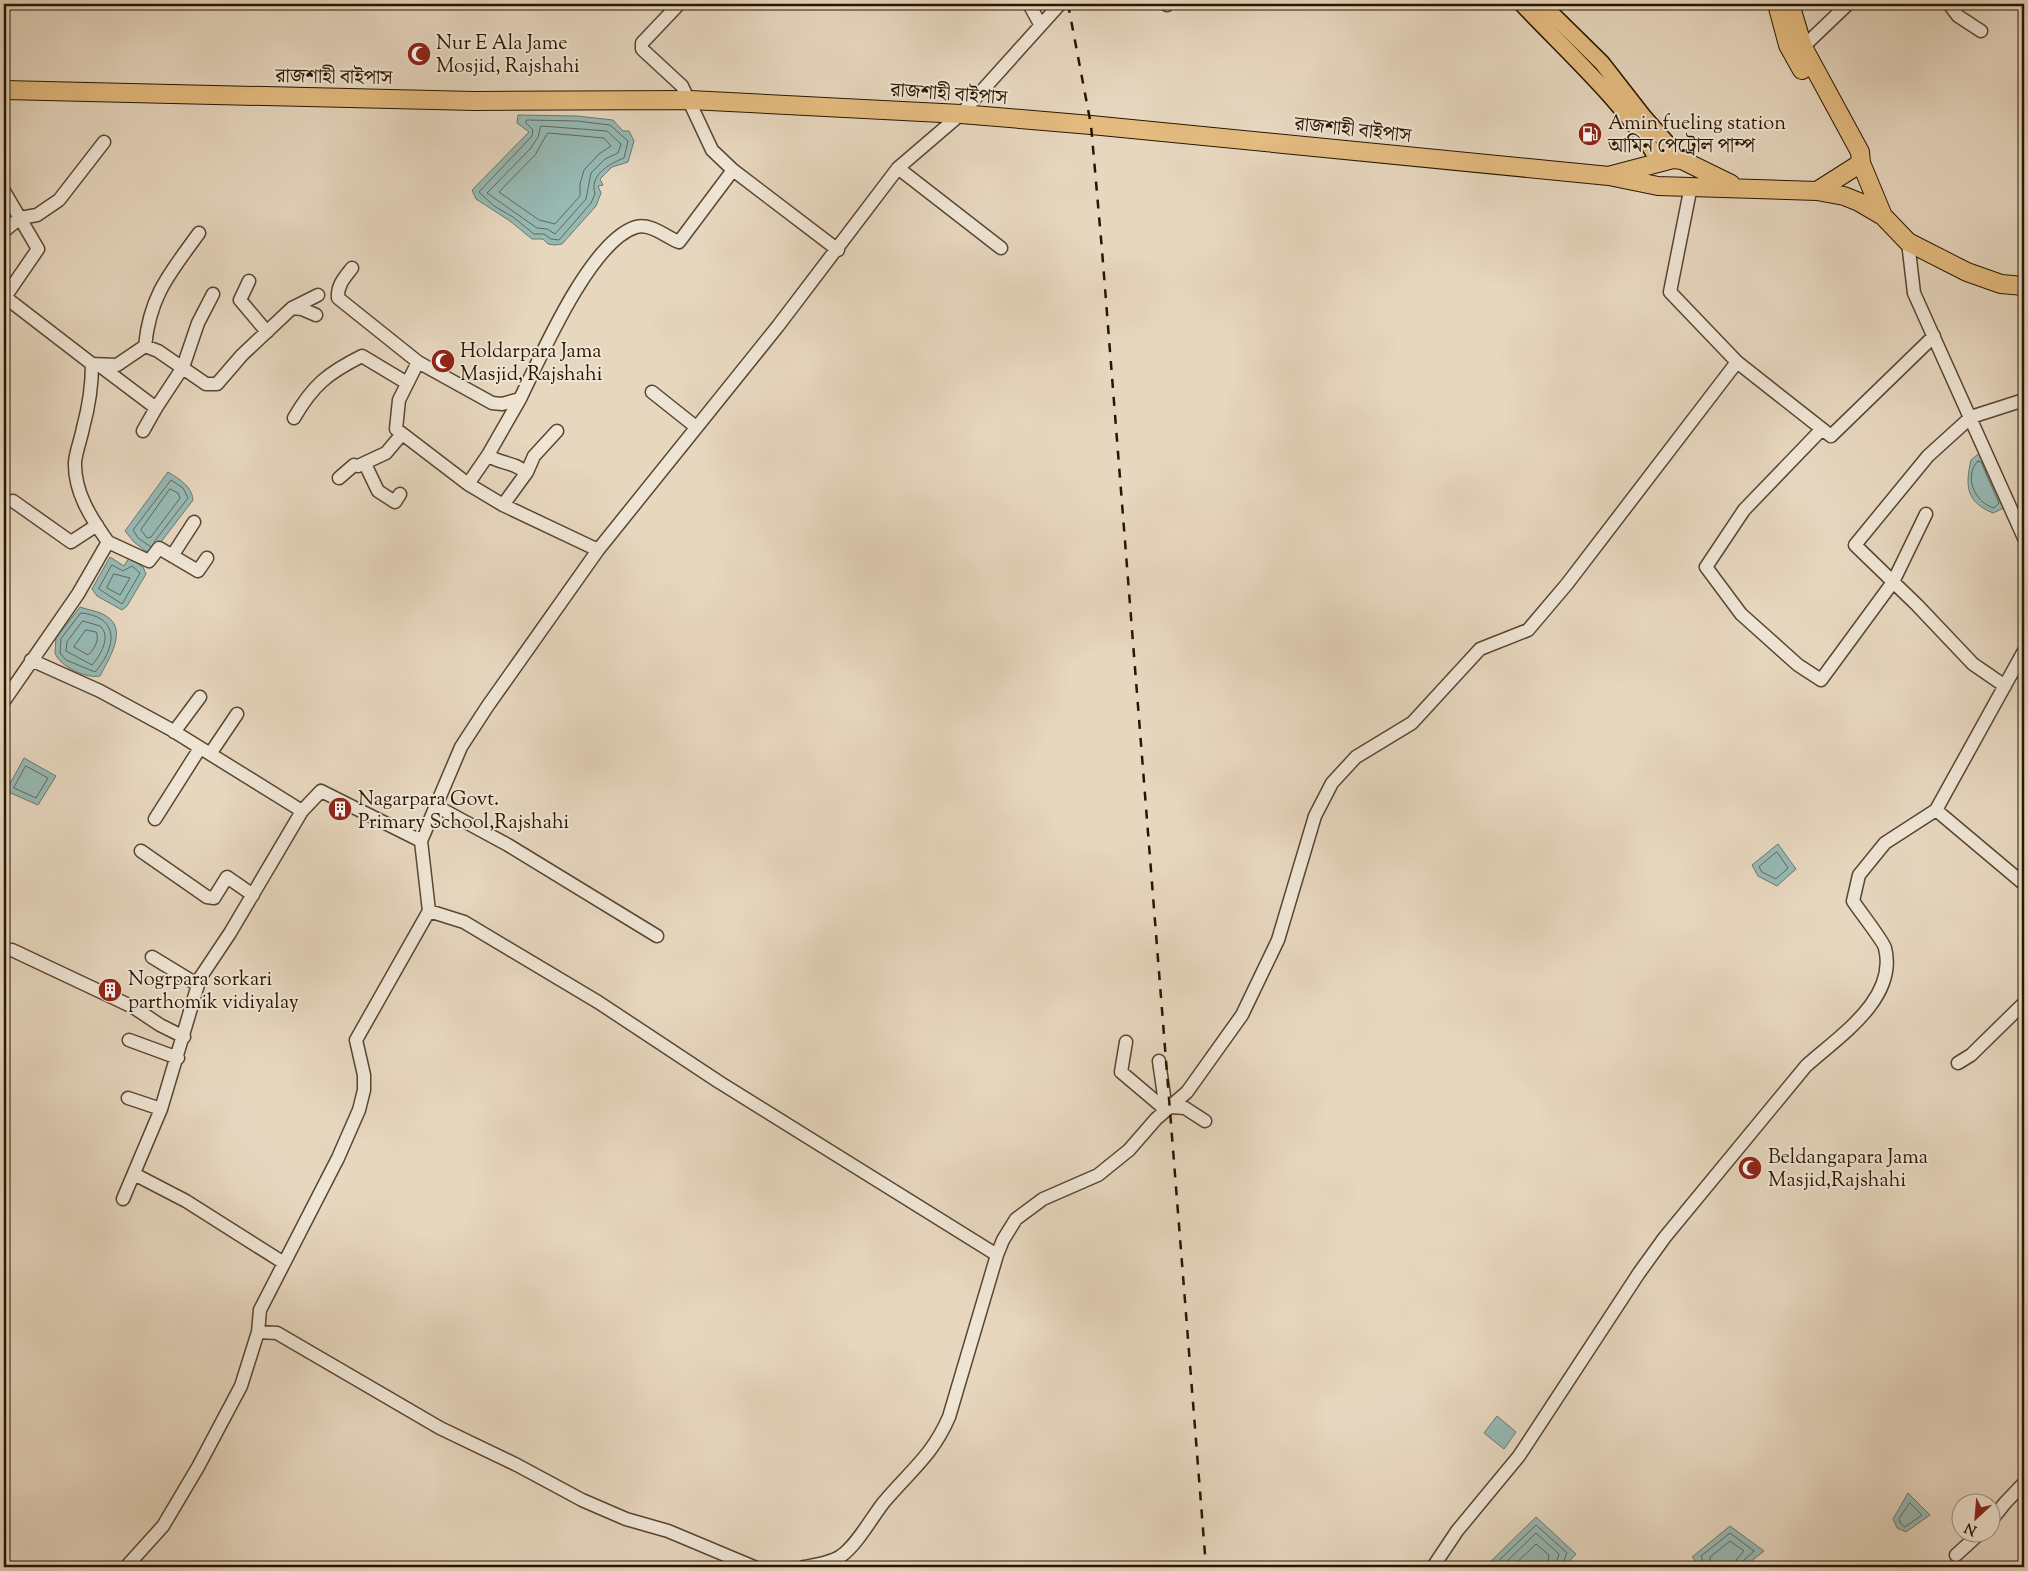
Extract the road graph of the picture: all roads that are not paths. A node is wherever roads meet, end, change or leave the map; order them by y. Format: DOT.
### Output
graph roads {
  1 [pos="679,4"];
  2 [pos="1029,4"];
  3 [pos="1060,4"];
  4 [pos="1522,4"];
  5 [pos="1542,4"];
  6 [pos="1777,4"];
  7 [pos="1790,4"];
  8 [pos="1848,4"];
  9 [pos="1949,4"];
  10 [pos="1040,24"];
  11 [pos="1981,31"];
  12 [pos="1803,46"];
  13 [pos="4,90"];
  14 [pos="690,100"];
  15 [pos="961,114"];
  16 [pos="104,142"];
  17 [pos="1682,160"];
  18 [pos="1659,162"];
  19 [pos="1861,164"];
  20 [pos="898,168"];
  21 [pos="733,170"];
  22 [pos="1609,176"];
  23 [pos="1658,186"];
  24 [pos="1691,186"];
  25 [pos="1744,188"];
  26 [pos="4,191"];
  27 [pos="1817,191"];
  28 [pos="1883,216"];
  29 [pos="20,218"];
  30 [pos="4,231"];
  31 [pos="199,232"];
  32 [pos="1908,242"];
  33 [pos="1001,248"];
  34 [pos="838,250"];
  35 [pos="352,268"];
  36 [pos="249,281"];
  37 [pos="2024,286"];
  38 [pos="213,294"];
  39 [pos="318,295"];
  40 [pos="4,297"];
  41 [pos="292,308"];
  42 [pos="316,315"];
  43 [pos="267,332"];
  44 [pos="1934,336"];
  45 [pos="145,346"];
  46 [pos="418,362"];
  47 [pos="1737,362"];
  48 [pos="96,364"];
  49 [pos="183,367"];
  50 [pos="407,383"];
  51 [pos="652,392"];
  52 [pos="520,399"];
  53 [pos="2024,400"];
  54 [pos="156,408"];
  55 [pos="1971,417"];
  56 [pos="294,418"];
  57 [pos="696,427"];
  58 [pos="1822,429"];
  59 [pos="143,431"];
  60 [pos="557,431"];
  61 [pos="402,434"];
  62 [pos="488,455"];
  63 [pos="365,464"];
  64 [pos="526,473"];
  65 [pos="339,478"];
  66 [pos="468,484"];
  67 [pos="400,494"];
  68 [pos="13,501"];
  69 [pos="503,505"];
  70 [pos="1926,514"];
  71 [pos="194,522"];
  72 [pos="97,525"];
  73 [pos="2024,538"];
  74 [pos="108,542"];
  75 [pos="598,550"];
  76 [pos="172,556"];
  77 [pos="207,558"];
  78 [pos="1892,582"];
  79 [pos="2024,651"];
  80 [pos="31,660"];
  81 [pos="2005,686"];
  82 [pos="200,698"];
  83 [pos="4,701"];
  84 [pos="237,714"];
  85 [pos="174,732"];
  86 [pos="205,751"];
  87 [pos="436,806"];
  88 [pos="1936,810"];
  89 [pos="302,811"];
  90 [pos="155,819"];
  91 [pos="421,841"];
  92 [pos="141,851"];
  93 [pos="2024,884"];
  94 [pos="253,895"];
  95 [pos="429,910"];
  96 [pos="657,936"];
  97 [pos="12,950"];
  98 [pos="152,957"];
  99 [pos="198,985"];
  100 [pos="2024,1003"];
  101 [pos="184,1037"];
  102 [pos="129,1040"];
  103 [pos="1126,1042"];
  104 [pos="178,1058"];
  105 [pos="1159,1061"];
  106 [pos="1958,1063"];
  107 [pos="128,1098"];
  108 [pos="1168,1108"];
  109 [pos="161,1109"];
  110 [pos="1205,1121"];
  111 [pos="134,1174"];
  112 [pos="124,1198"];
  113 [pos="997,1255"];
  114 [pos="284,1263"];
  115 [pos="258,1332"];
  116 [pos="2024,1484"];
  117 [pos="2000,1509"];
  118 [pos="1968,1544"];
  119 [pos="1956,1555"];
  120 [pos="126,1567"];
  121 [pos="754,1567"];
  122 [pos="804,1567"];
  123 [pos="1433,1567"];
  1 -- 14 [label="street"];
  2 -- 10 [label="street"];
  3 -- 10 [label="street"];
  4 -- 18 [label="main road"];
  5 -- 17 [label="main road"];
  6 -- 19 [label="highway"];
  7 -- 12 [label="highway"];
  8 -- 12 [label="street"];
  9 -- 11 [label="street"];
  10 -- 15 [label="street"];
  12 -- 19 [label="highway"];
  13 -- 14 [label="highway, রাজশাহী বাইপাস"];
  14 -- 15 [label="highway, রাজশাহী বাইপাস"];
  14 -- 21 [label="street"];
  15 -- 20 [label="street"];
  15 -- 22 [label="highway, রাজশাহী বাইপাস"];
  16 -- 29 [label="street"];
  17 -- 18 [label="highway"];
  17 -- 25 [label="highway"];
  18 -- 22 [label="highway"];
  18 -- 23 [label="highway"];
  19 -- 27 [label="highway"];
  19 -- 28 [label="highway"];
  20 -- 33 [label="street"];
  20 -- 34 [label="street"];
  21 -- 34 [label="street"];
  21 -- 52 [label="street"];
  22 -- 23 [label="highway, রাজশাহী বাইপাস"];
  23 -- 24 [label="highway, রাজশাহী বাইপাস"];
  24 -- 25 [label="highway, রাজশাহী বাইপাস"];
  24 -- 47 [label="street"];
  25 -- 27 [label="highway, রাজশাহী বাইপাস"];
  26 -- 29 [label="street"];
  27 -- 28 [label="highway, রাজশাহী বাইপাস"];
  28 -- 32 [label="highway"];
  29 -- 30 [label="street"];
  29 -- 40 [label="street"];
  31 -- 45 [label="street"];
  32 -- 37 [label="highway"];
  32 -- 44 [label="street"];
  34 -- 57 [label="street"];
  35 -- 46 [label="street"];
  36 -- 43 [label="street"];
  38 -- 49 [label="street"];
  39 -- 41 [label="street"];
  40 -- 48 [label="street"];
  41 -- 42 [label="street"];
  41 -- 43 [label="street"];
  43 -- 49 [label="street"];
  44 -- 55 [label="street"];
  44 -- 58 [label="street"];
  45 -- 48 [label="street"];
  45 -- 49 [label="street"];
  46 -- 50 [label="street"];
  46 -- 52 [label="street"];
  47 -- 58 [label="street"];
  47 -- 108 [label="street"];
  48 -- 54 [label="street"];
  48 -- 72 [label="street"];
  49 -- 54 [label="street"];
  50 -- 56 [label="street"];
  50 -- 61 [label="street"];
  51 -- 57 [label="street"];
  52 -- 62 [label="street"];
  53 -- 55 [label="street"];
  54 -- 59 [label="street"];
  55 -- 73 [label="street"];
  55 -- 78 [label="street"];
  57 -- 75 [label="street"];
  58 -- 78 [label="street"];
  60 -- 64 [label="street"];
  61 -- 63 [label="street"];
  61 -- 66 [label="street"];
  62 -- 64 [label="street"];
  62 -- 66 [label="street"];
  63 -- 65 [label="street"];
  63 -- 67 [label="street"];
  64 -- 69 [label="street"];
  66 -- 69 [label="street"];
  68 -- 72 [label="street"];
  69 -- 75 [label="street"];
  70 -- 78 [label="street"];
  71 -- 76 [label="street"];
  72 -- 74 [label="street"];
  74 -- 76 [label="street"];
  74 -- 80 [label="street"];
  75 -- 87 [label="street"];
  76 -- 77 [label="street"];
  78 -- 81 [label="street"];
  79 -- 81 [label="street"];
  80 -- 83 [label="street"];
  80 -- 85 [label="street"];
  81 -- 88 [label="street"];
  82 -- 85 [label="street"];
  84 -- 86 [label="street"];
  85 -- 86 [label="street"];
  86 -- 89 [label="street"];
  86 -- 90 [label="street"];
  87 -- 91 [label="street"];
  87 -- 96 [label="street"];
  88 -- 93 [label="street"];
  88 -- 123 [label="street"];
  89 -- 91 [label="street"];
  89 -- 94 [label="street"];
  91 -- 95 [label="street"];
  92 -- 94 [label="street"];
  94 -- 99 [label="street"];
  95 -- 113 [label="street"];
  95 -- 114 [label="street"];
  97 -- 101 [label="street"];
  98 -- 99 [label="street"];
  99 -- 101 [label="street"];
  100 -- 106 [label="street"];
  101 -- 104 [label="street"];
  102 -- 104 [label="street"];
  103 -- 108 [label="street"];
  104 -- 109 [label="street"];
  105 -- 108 [label="street"];
  107 -- 109 [label="street"];
  108 -- 110 [label="street"];
  108 -- 113 [label="street"];
  109 -- 111 [label="street"];
  111 -- 112 [label="street"];
  111 -- 114 [label="street"];
  113 -- 122 [label="street"];
  114 -- 115 [label="street"];
  115 -- 120 [label="street"];
  115 -- 121 [label="street"];
  116 -- 117 [label="street"];
  118 -- 119 [label="street"];
}
